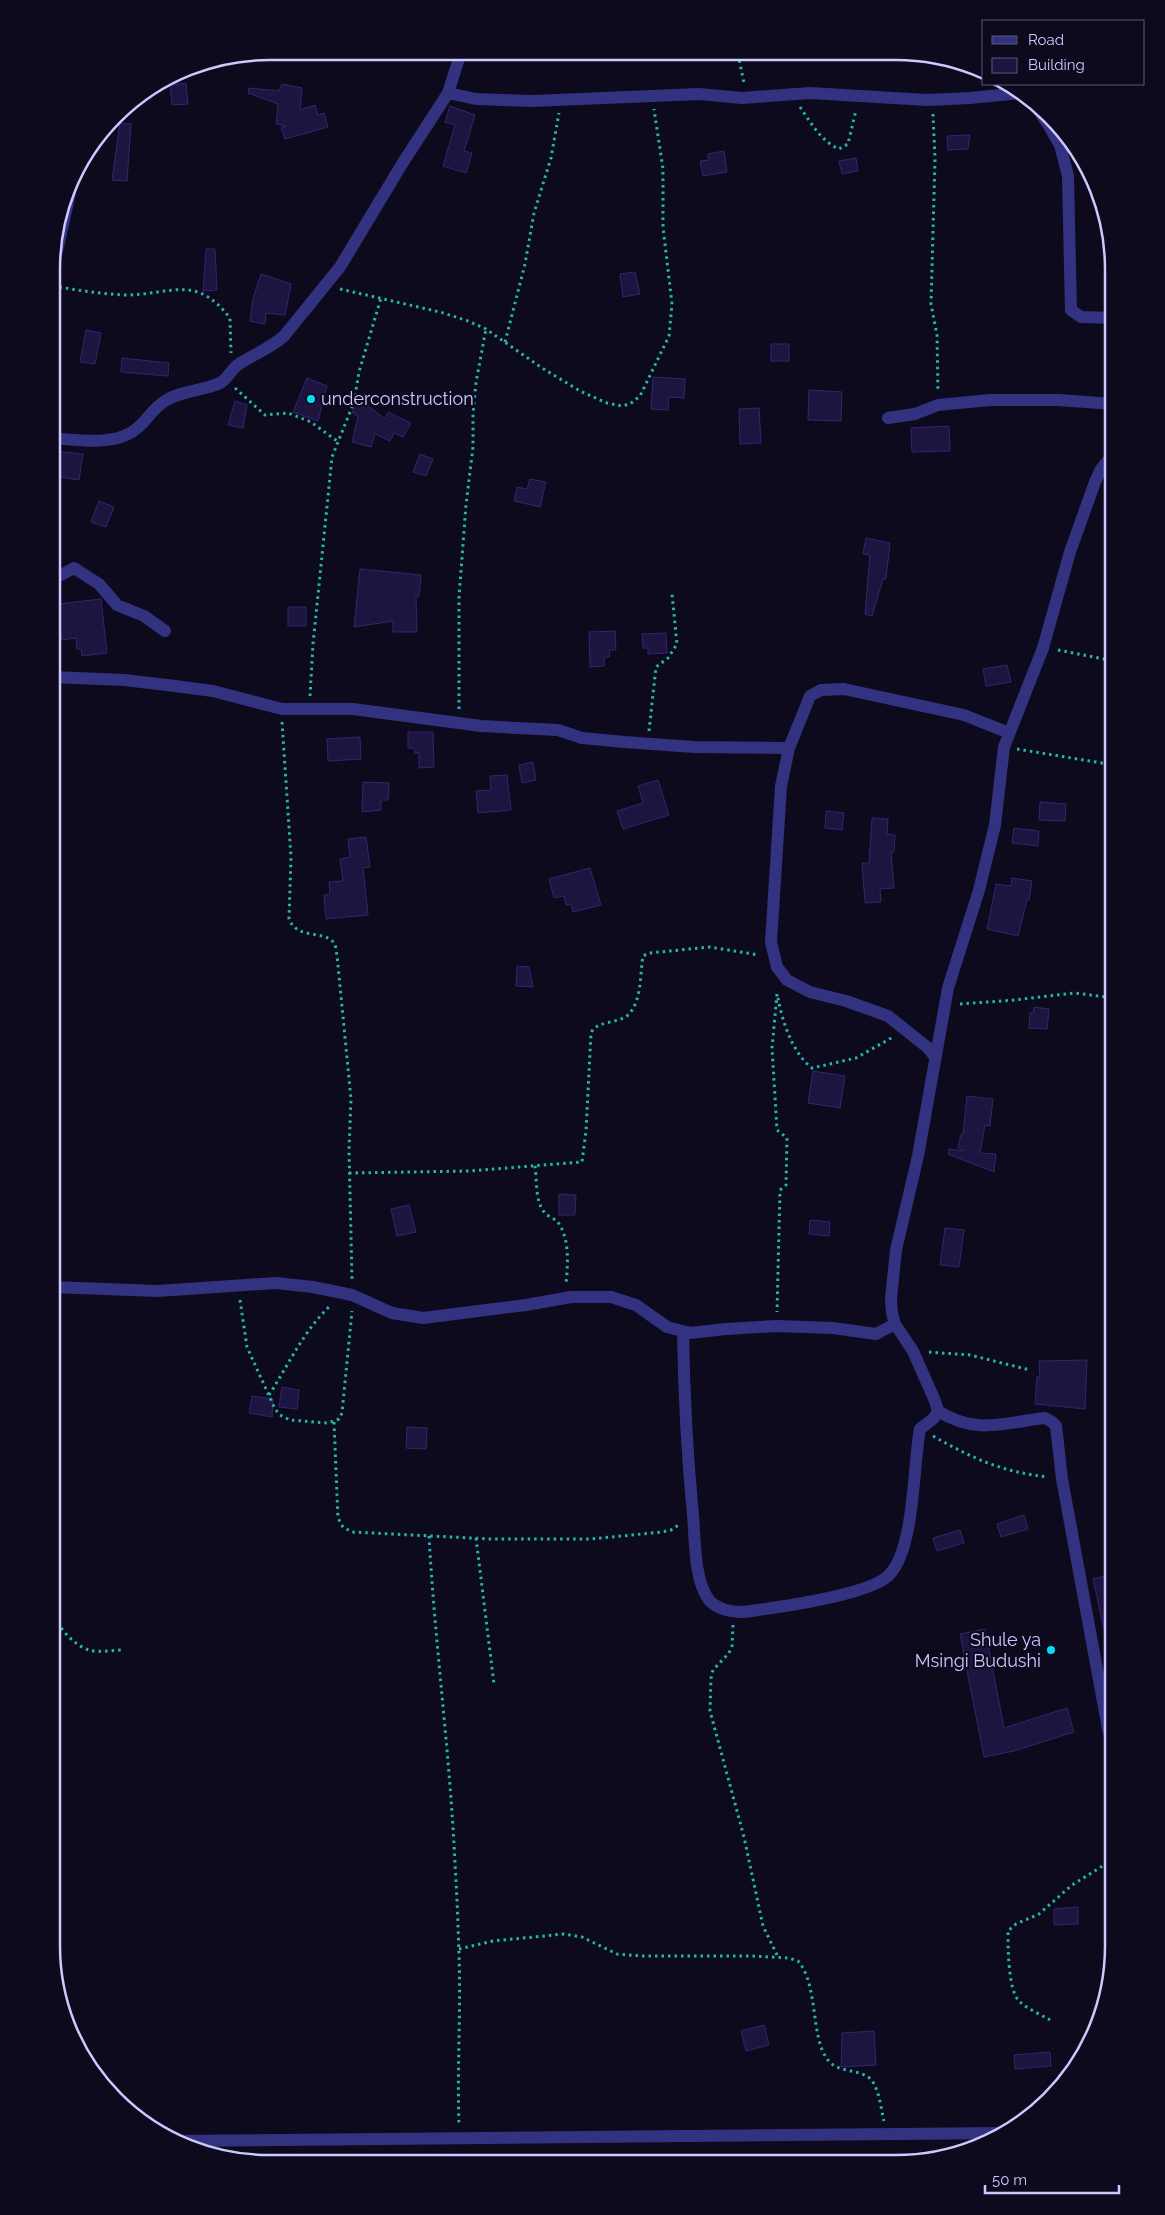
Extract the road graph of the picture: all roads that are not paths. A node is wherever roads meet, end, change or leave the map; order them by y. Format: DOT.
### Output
graph roads {
  1 [pos="458,60"];
  2 [pos="448,93"];
  3 [pos="1010,94"];
  4 [pos="1052,130"];
  5 [pos="1105,318"];
  6 [pos="1105,403"];
  7 [pos="888,418"];
  8 [pos="60,439"];
  9 [pos="1105,464"];
  10 [pos="60,575"];
  11 [pos="165,631"];
  12 [pos="60,677"];
  13 [pos="1009,733"];
  14 [pos="789,748"];
  15 [pos="936,1058"];
  16 [pos="60,1287"];
  17 [pos="895,1324"];
  18 [pos="683,1332"];
  19 [pos="938,1411"];
  20 [pos="1105,1714"];
  21 [pos="988,2133"];
  22 [pos="194,2141"];
  1 -- 2 [label="street"];
  2 -- 3 [label="street"];
  2 -- 8 [label="street"];
  4 -- 5 [label="street"];
  6 -- 7 [label="street"];
  9 -- 13 [label="street"];
  10 -- 11 [label="street"];
  12 -- 14 [label="street"];
  13 -- 14 [label="street"];
  13 -- 15 [label="street"];
  14 -- 15 [label="street"];
  15 -- 17 [label="street"];
  16 -- 18 [label="street"];
  17 -- 18 [label="street"];
  17 -- 19 [label="street"];
  18 -- 19 [label="street"];
  19 -- 20 [label="street"];
  21 -- 22 [label="street"];
}
